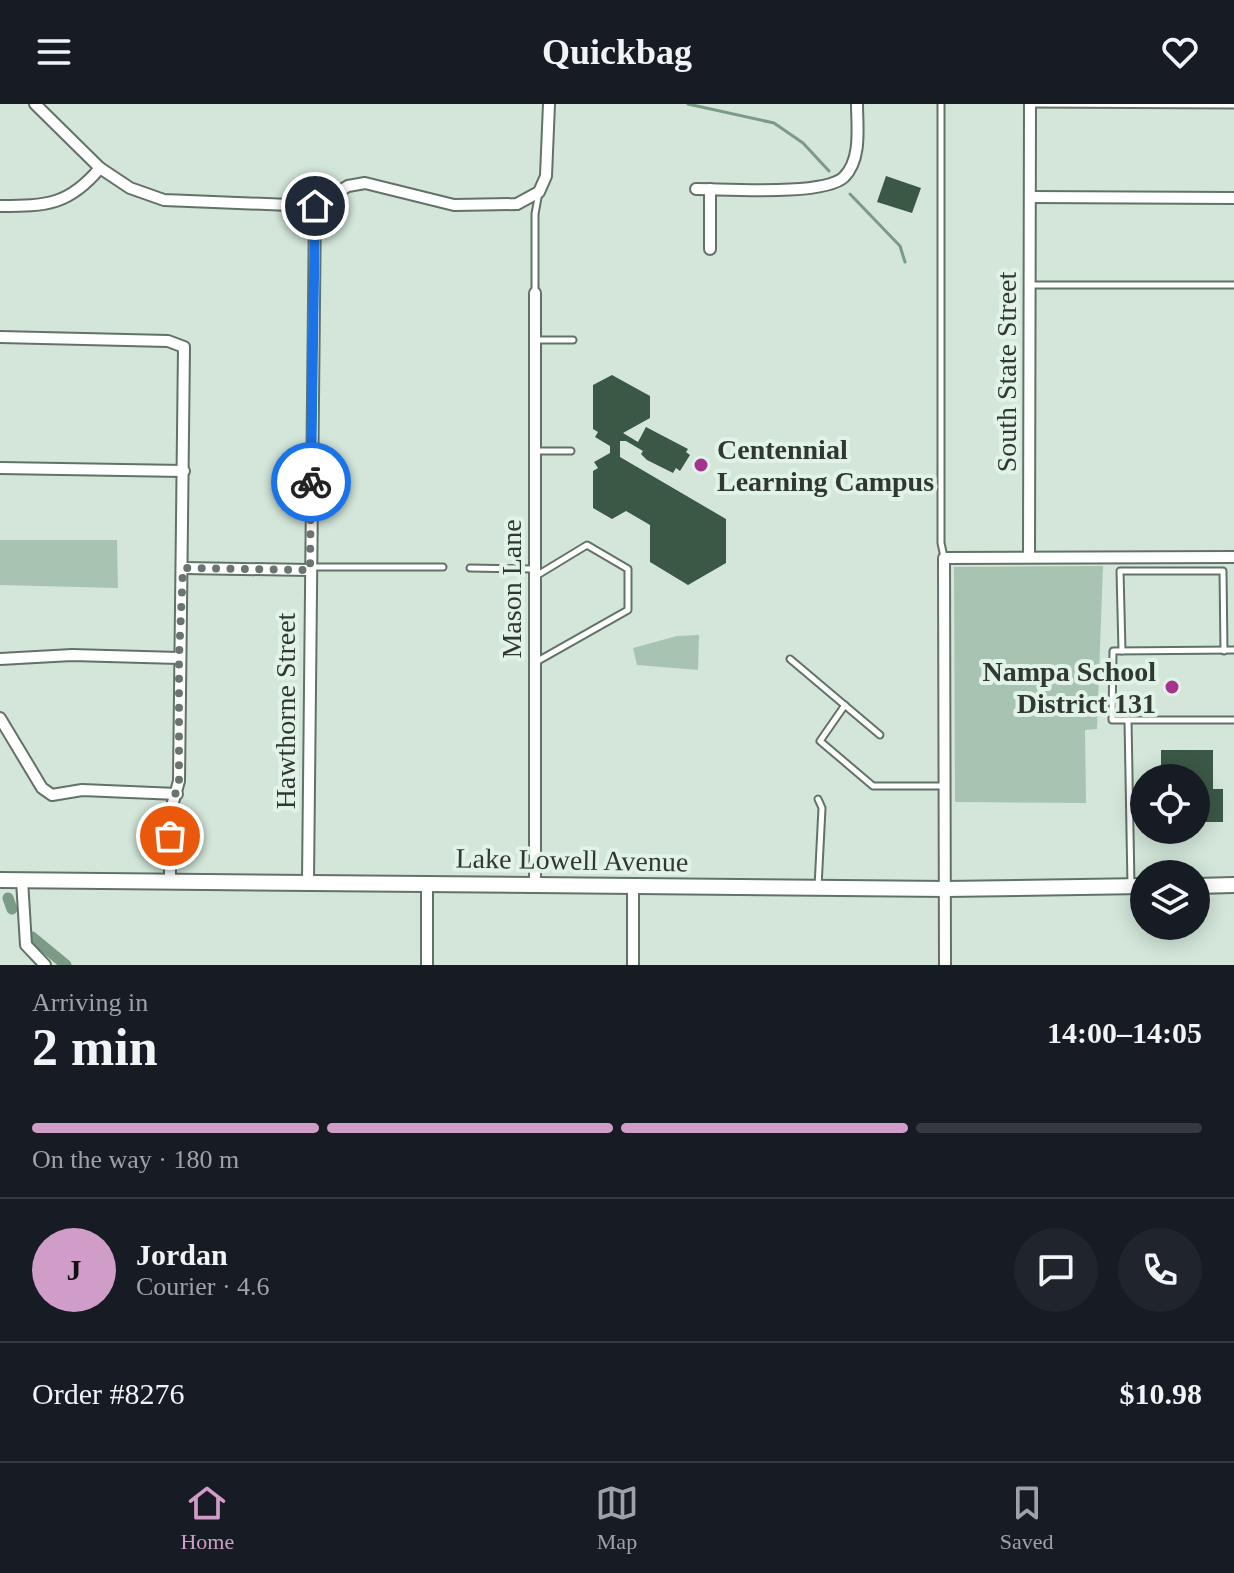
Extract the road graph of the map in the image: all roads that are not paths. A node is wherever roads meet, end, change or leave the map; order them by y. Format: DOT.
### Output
graph roads {
  1 [pos="35,104"];
  2 [pos="549,104"];
  3 [pos="857,104"];
  4 [pos="941,104"];
  5 [pos="1030,104"];
  6 [pos="1234,105"];
  7 [pos="100,168"];
  8 [pos="696,189"];
  9 [pos="710,189"];
  10 [pos="539,192"];
  11 [pos="1030,197"];
  12 [pos="1234,198"];
  13 [pos="0,206"];
  14 [pos="315,206"];
  15 [pos="710,249"];
  16 [pos="1030,285"];
  17 [pos="1234,285"];
  18 [pos="535,293"];
  19 [pos="0,337"];
  20 [pos="535,340"];
  21 [pos="573,340"];
  22 [pos="535,451"];
  23 [pos="571,451"];
  24 [pos="0,468"];
  25 [pos="184,471"];
  26 [pos="1029,557"];
  27 [pos="1119,557"];
  28 [pos="1229,557"];
  29 [pos="944,558"];
  30 [pos="443,567"];
  31 [pos="183,568"];
  32 [pos="310,568"];
  33 [pos="470,568"];
  34 [pos="1120,571"];
  35 [pos="1223,571"];
  36 [pos="535,573"];
  37 [pos="1234,650"];
  38 [pos="1122,651"];
  39 [pos="1224,651"];
  40 [pos="179,658"];
  41 [pos="0,659"];
  42 [pos="790,659"];
  43 [pos="535,662"];
  44 [pos="845,705"];
  45 [pos="0,718"];
  46 [pos="1128,720"];
  47 [pos="1234,720"];
  48 [pos="880,735"];
  49 [pos="945,786"];
  50 [pos="177,794"];
  51 [pos="818,799"];
  52 [pos="1136,860"];
  53 [pos="0,880"];
  54 [pos="22,880"];
  55 [pos="170,881"];
  56 [pos="308,881"];
  57 [pos="427,885"];
  58 [pos="535,885"];
  59 [pos="1234,885"];
  60 [pos="1130,886"];
  61 [pos="1210,886"];
  62 [pos="633,887"];
  63 [pos="818,888"];
  64 [pos="946,889"];
  65 [pos="45,965"];
  66 [pos="427,965"];
  67 [pos="633,965"];
  68 [pos="945,965"];
  1 -- 7 [label="street"];
  2 -- 10 [label="street"];
  3 -- 9 [label="street"];
  4 -- 29 [label="lane"];
  5 -- 6 [label="lane"];
  5 -- 11 [label="street, South State Street"];
  7 -- 13 [label="street"];
  7 -- 14 [label="street"];
  8 -- 9 [label="street"];
  9 -- 15 [label="street"];
  10 -- 14 [label="street"];
  10 -- 18 [label="lane"];
  11 -- 12 [label="street"];
  11 -- 16 [label="street, South State Street"];
  14 -- 32 [label="street, Hawthorne Street"];
  16 -- 17 [label="lane"];
  16 -- 26 [label="street, South State Street"];
  18 -- 20 [label="street, Mason Lane"];
  19 -- 25 [label="street"];
  20 -- 21 [label="lane"];
  20 -- 22 [label="street, Mason Lane"];
  22 -- 23 [label="lane"];
  22 -- 36 [label="street, Mason Lane"];
  24 -- 25 [label="street"];
  25 -- 31 [label="street"];
  26 -- 27 [label="street"];
  26 -- 29 [label="street"];
  27 -- 28 [label="street"];
  27 -- 34 [label="lane"];
  28 -- 35 [label="lane"];
  29 -- 49 [label="street"];
  30 -- 32 [label="lane"];
  31 -- 32 [label="street"];
  31 -- 40 [label="street"];
  32 -- 56 [label="street, Hawthorne Street"];
  33 -- 36 [label="lane"];
  34 -- 35 [label="lane"];
  34 -- 38 [label="lane"];
  35 -- 39 [label="lane"];
  36 -- 43 [label="street, Mason Lane"];
  36 -- 43 [label="lane"];
  37 -- 39 [label="lane"];
  38 -- 39 [label="lane"];
  38 -- 46 [label="lane"];
  40 -- 41 [label="street"];
  40 -- 50 [label="street"];
  42 -- 44 [label="lane"];
  43 -- 58 [label="street, Mason Lane"];
  44 -- 48 [label="lane"];
  44 -- 49 [label="lane"];
  45 -- 50 [label="street"];
  46 -- 47 [label="lane"];
  46 -- 52 [label="lane"];
  49 -- 64 [label="street"];
  50 -- 55 [label="street"];
  51 -- 63 [label="lane"];
  53 -- 54 [label="main road, Lake Lowell Avenue"];
  54 -- 55 [label="main road, Lake Lowell Avenue"];
  54 -- 65 [label="street"];
  55 -- 56 [label="main road, Lake Lowell Avenue"];
  56 -- 57 [label="main road, Lake Lowell Avenue"];
  57 -- 58 [label="main road, Lake Lowell Avenue"];
  57 -- 66 [label="street"];
  58 -- 62 [label="main road, Lake Lowell Avenue"];
  59 -- 61 [label="main road"];
  60 -- 64 [label="main road, Lake Lowell Avenue"];
  62 -- 63 [label="main road, Lake Lowell Avenue"];
  62 -- 67 [label="street"];
  63 -- 64 [label="main road, Lake Lowell Avenue"];
  64 -- 68 [label="street"];
}
